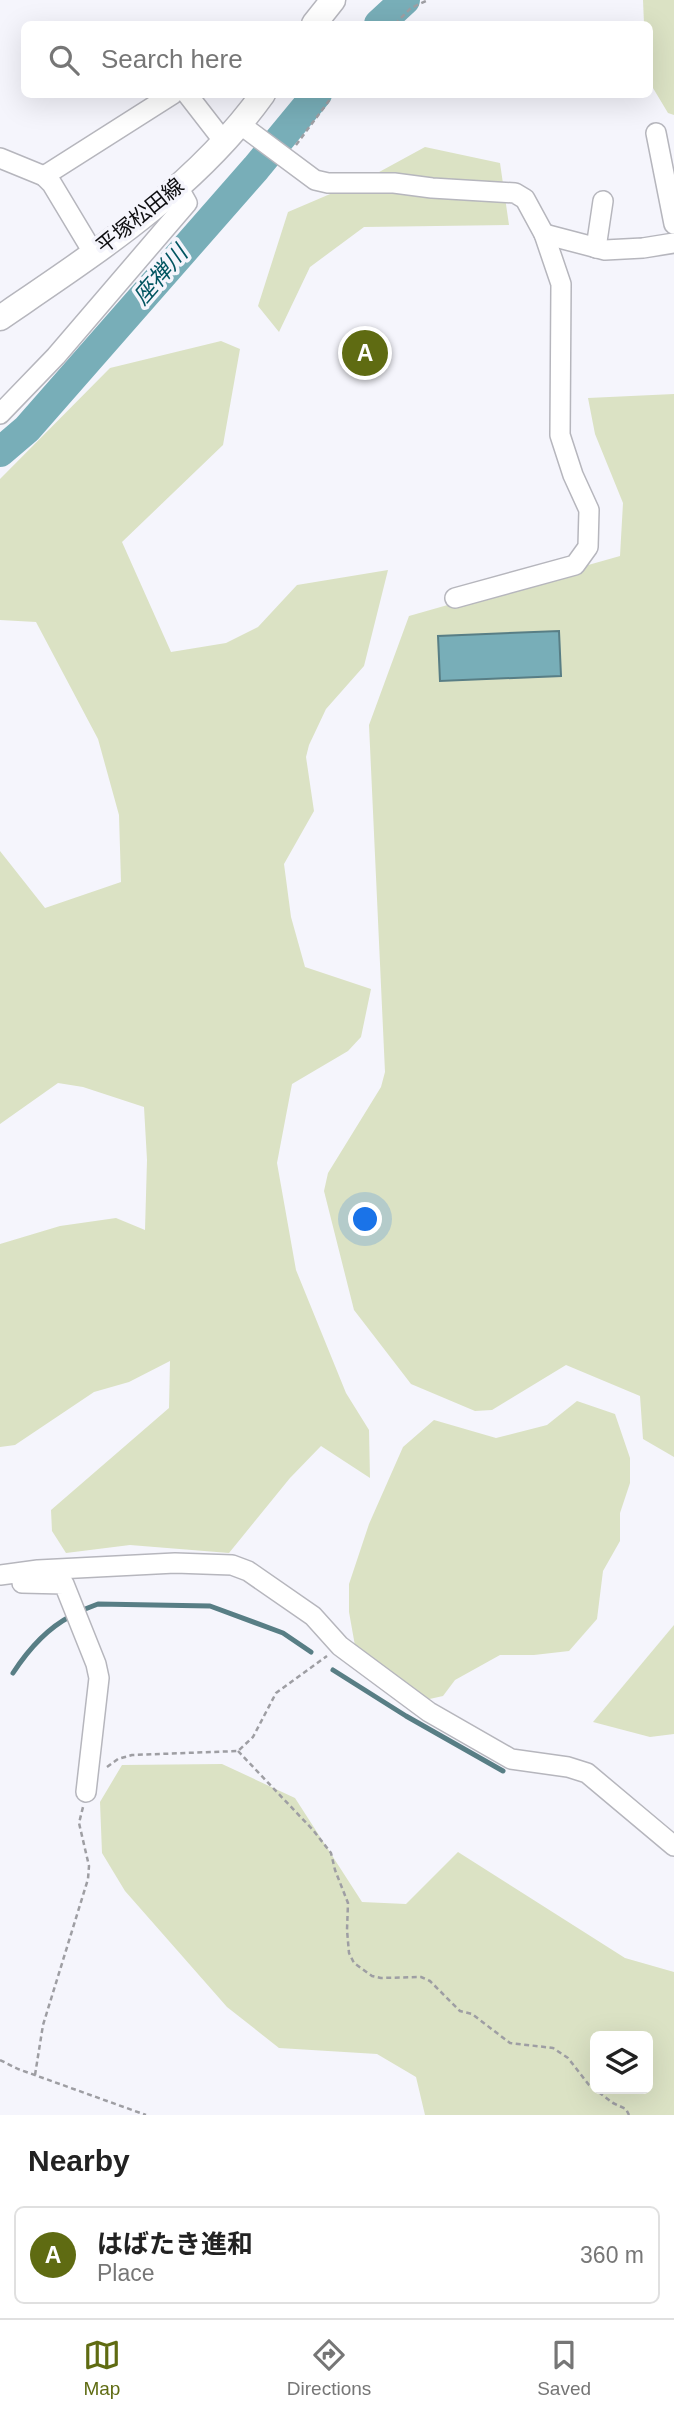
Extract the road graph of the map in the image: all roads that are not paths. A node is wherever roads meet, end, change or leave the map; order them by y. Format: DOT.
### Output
graph roads {
  1 [pos="333,0"];
  2 [pos="316,21"];
  3 [pos="167,98"];
  4 [pos="192,98"];
  5 [pos="260,98"];
  6 [pos="656,133"];
  7 [pos="233,134"];
  8 [pos="0,158"];
  9 [pos="44,176"];
  10 [pos="178,187"];
  11 [pos="603,201"];
  12 [pos="674,224"];
  13 [pos="544,234"];
  14 [pos="674,243"];
  15 [pos="596,248"];
  16 [pos="94,254"];
  17 [pos="0,318"];
  18 [pos="0,414"];
  19 [pos="455,598"];
  20 [pos="0,1575"];
  21 [pos="0,1582"];
  22 [pos="86,1792"];
  23 [pos="674,1846"];
  1 -- 2 [label="main road"];
  3 -- 9 [label="street"];
  4 -- 7 [label="street"];
  5 -- 7 [label="main road, 平塚松田線"];
  6 -- 12 [label="street"];
  7 -- 10 [label="main road, 平塚松田線"];
  7 -- 13 [label="street"];
  8 -- 9 [label="street"];
  9 -- 16 [label="street"];
  10 -- 16 [label="main road, 平塚松田線"];
  10 -- 18 [label="street"];
  11 -- 15 [label="street"];
  13 -- 15 [label="street"];
  13 -- 19 [label="street"];
  14 -- 15 [label="street"];
  16 -- 17 [label="main road, 平塚松田線"];
  20 -- 23 [label="street"];
  21 -- 22 [label="street"];
}
